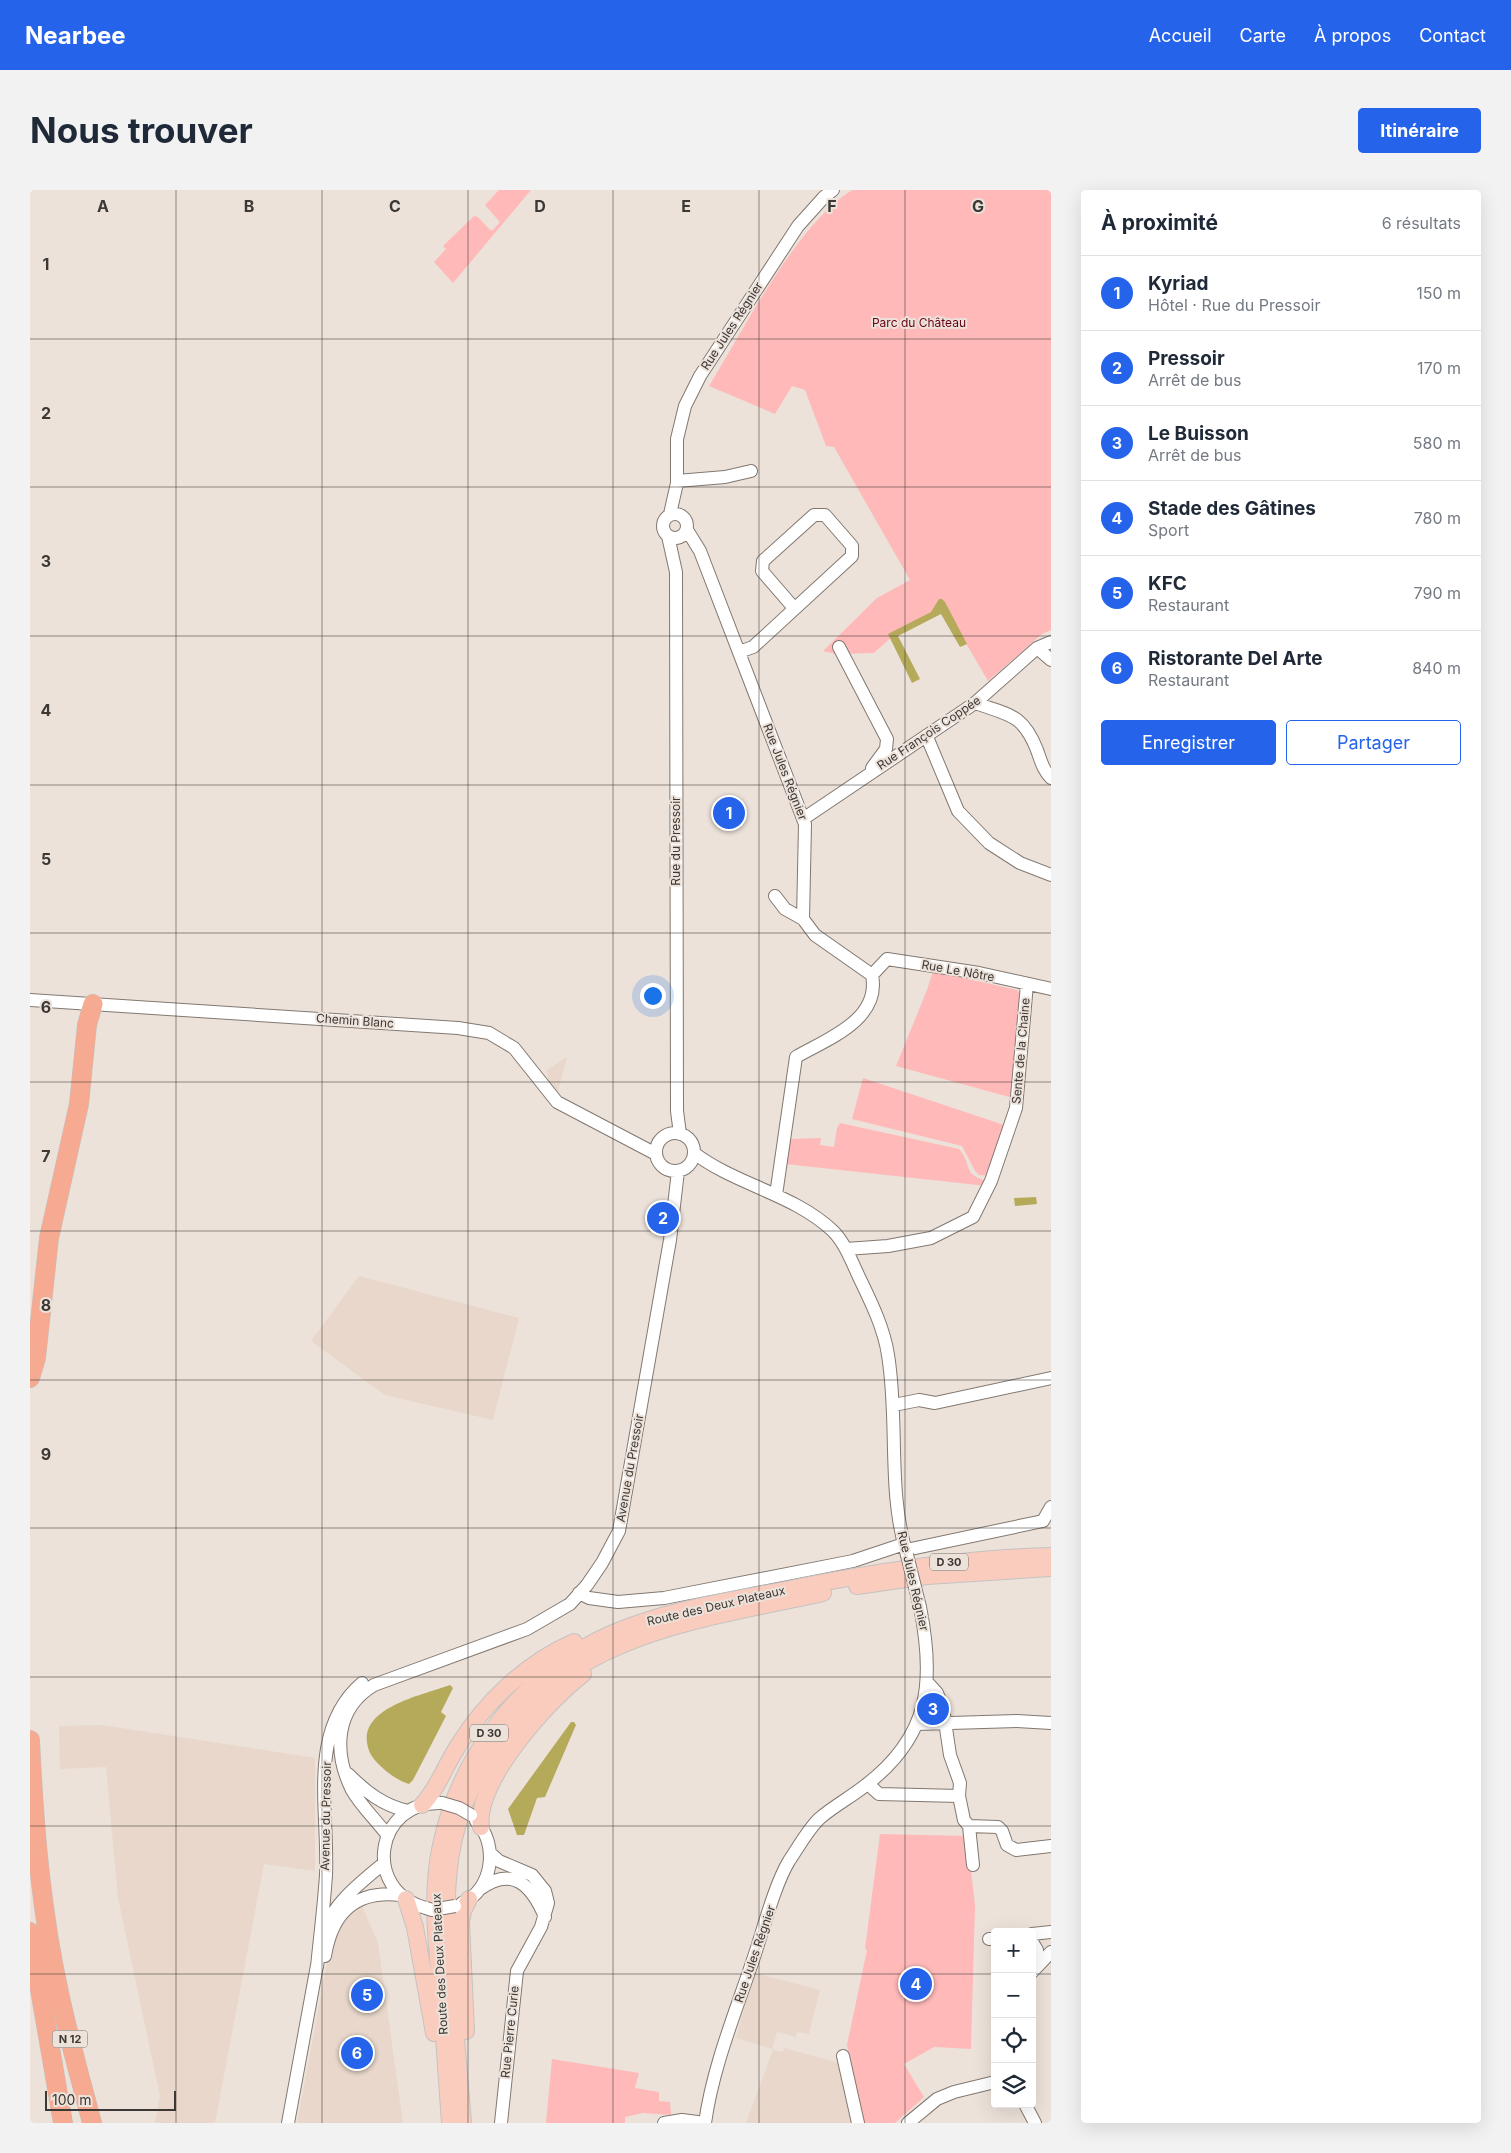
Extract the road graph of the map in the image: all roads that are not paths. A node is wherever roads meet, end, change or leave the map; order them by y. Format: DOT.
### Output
graph roads {
  1 [pos="833,190"];
  2 [pos="751,471"];
  3 [pos="676,482"];
  4 [pos="676,515"];
  5 [pos="685,533"];
  6 [pos="668,536"];
  7 [pos="676,572"];
  8 [pos="794,608"];
  9 [pos="1051,642"];
  10 [pos="839,647"];
  11 [pos="1037,648"];
  12 [pos="739,652"];
  13 [pos="1051,660"];
  14 [pos="975,703"];
  15 [pos="927,737"];
  16 [pos="865,776"];
  17 [pos="1051,778"];
  18 [pos="803,819"];
  19 [pos="1051,875"];
  20 [pos="775,896"];
  21 [pos="803,919"];
  22 [pos="872,975"];
  23 [pos="1027,984"];
  24 [pos="1051,989"];
  25 [pos="30,1000"];
  26 [pos="93,1004"];
  27 [pos="676,1111"];
  28 [pos="680,1134"];
  29 [pos="660,1144"];
  30 [pos="693,1158"];
  31 [pos="673,1171"];
  32 [pos="776,1195"];
  33 [pos="846,1249"];
  34 [pos="30,1378"];
  35 [pos="1051,1378"];
  36 [pos="894,1405"];
  37 [pos="1051,1507"];
  38 [pos="906,1550"];
  39 [pos="1051,1556"];
  40 [pos="1051,1568"];
  41 [pos="589,1583"];
  42 [pos="579,1593"];
  43 [pos="606,1600"];
  44 [pos="777,1603"];
  45 [pos="681,1612"];
  46 [pos="454,1654"];
  47 [pos="928,1682"];
  48 [pos="1051,1723"];
  49 [pos="917,1724"];
  50 [pos="946,1724"];
  51 [pos="30,1740"];
  52 [pos="347,1772"];
  53 [pos="868,1784"];
  54 [pos="959,1796"];
  55 [pos="415,1808"];
  56 [pos="476,1821"];
  57 [pos="969,1826"];
  58 [pos="388,1836"];
  59 [pos="1051,1846"];
  60 [pos="490,1853"];
  61 [pos="384,1863"];
  62 [pos="973,1865"];
  63 [pos="403,1897"];
  64 [pos="468,1898"];
  65 [pos="545,1917"];
  66 [pos="30,1932"];
  67 [pos="1051,1932"];
  68 [pos="1036,1934"];
  69 [pos="1051,1952"];
  70 [pos="51,1954"];
  71 [pos="317,1967"];
  72 [pos="1036,1968"];
  73 [pos="45,2022"];
  74 [pos="843,2056"];
  75 [pos="991,2083"];
  76 [pos="1027,2108"];
  77 [pos="63,2123"];
  78 [pos="73,2123"];
  79 [pos="92,2123"];
  80 [pos="106,2123"];
  81 [pos="288,2123"];
  82 [pos="294,2123"];
  83 [pos="444,2123"];
  84 [pos="450,2123"];
  85 [pos="463,2123"];
  86 [pos="470,2123"];
  87 [pos="501,2123"];
  88 [pos="664,2123"];
  89 [pos="705,2123"];
  90 [pos="858,2123"];
  91 [pos="908,2123"];
  92 [pos="1035,2123"];
  1 -- 3 [label="street, Rue Jules Régnier"];
  2 -- 3 [label="street"];
  3 -- 4 [label="street"];
  4 -- 5 [label="street"];
  4 -- 6 [label="street"];
  5 -- 6 [label="street"];
  5 -- 7 [label="street, Rue du Pressoir"];
  5 -- 12 [label="street, Rue Jules Régnier"];
  6 -- 7 [label="street, Rue du Pressoir"];
  7 -- 27 [label="street, Rue du Pressoir"];
  8 -- 8 [label="street"];
  8 -- 12 [label="street"];
  9 -- 11 [label="street, Rue François Coppée"];
  10 -- 16 [label="street"];
  11 -- 13 [label="street"];
  11 -- 14 [label="street, Rue François Coppée"];
  12 -- 18 [label="street, Rue Jules Régnier"];
  14 -- 15 [label="street, Rue François Coppée"];
  14 -- 17 [label="street"];
  15 -- 16 [label="street, Rue François Coppée"];
  15 -- 19 [label="street"];
  16 -- 18 [label="street, Rue François Coppée"];
  18 -- 21 [label="street, Rue Jules Régnier"];
  20 -- 21 [label="street"];
  21 -- 22 [label="street"];
  22 -- 23 [label="street, Rue Le Nôtre"];
  22 -- 32 [label="street"];
  23 -- 24 [label="street, Rue Le Nôtre"];
  23 -- 33 [label="street, Sente de la Chaine"];
  25 -- 26 [label="street, Chemin Blanc"];
  26 -- 29 [label="street, Chemin Blanc"];
  26 -- 34 [label="highway"];
  27 -- 28 [label="street, Rue du Pressoir"];
  27 -- 29 [label="street, Rue du Pressoir"];
  28 -- 29 [label="street"];
  28 -- 30 [label="street"];
  29 -- 31 [label="street"];
  30 -- 31 [label="street"];
  30 -- 32 [label="street, Rue Jules Régnier"];
  31 -- 41 [label="street, Avenue du Pressoir"];
  32 -- 33 [label="street, Rue Jules Régnier"];
  33 -- 36 [label="street, Rue Jules Régnier"];
  35 -- 36 [label="street"];
  36 -- 38 [label="street, Rue Jules Régnier"];
  37 -- 38 [label="street"];
  38 -- 43 [label="street"];
  38 -- 47 [label="street, Rue Jules Régnier, bridge"];
  39 -- 45 [label="main road, Route des Deux Plateaux / D 30"];
  40 -- 44 [label="main road, Route des Deux Plateaux / D 30"];
  41 -- 42 [label="street, Avenue du Pressoir"];
  41 -- 43 [label="street"];
  42 -- 43 [label="street"];
  42 -- 46 [label="street, Avenue du Pressoir"];
  44 -- 56 [label="main road"];
  44 -- 85 [label="main road, Route des Deux Plateaux / D 30"];
  45 -- 55 [label="main road"];
  45 -- 84 [label="main road, Route des Deux Plateaux / D 30"];
  46 -- 52 [label="street, Avenue du Pressoir"];
  46 -- 71 [label="street, Avenue du Pressoir"];
  47 -- 49 [label="street, Rue Jules Régnier"];
  47 -- 50 [label="street"];
  48 -- 50 [label="street"];
  49 -- 50 [label="street"];
  49 -- 53 [label="street, Rue Jules Régnier"];
  50 -- 54 [label="street"];
  51 -- 70 [label="highway, N 12"];
  52 -- 55 [label="street"];
  52 -- 58 [label="street, Avenue du Pressoir"];
  53 -- 54 [label="street"];
  53 -- 89 [label="street, Rue Jules Régnier"];
  54 -- 57 [label="street"];
  55 -- 56 [label="street, bridge"];
  55 -- 58 [label="street"];
  56 -- 60 [label="street"];
  57 -- 59 [label="street"];
  57 -- 62 [label="street"];
  58 -- 61 [label="street"];
  60 -- 64 [label="street"];
  60 -- 65 [label="street"];
  61 -- 63 [label="street"];
  61 -- 71 [label="street"];
  63 -- 64 [label="street, bridge"];
  63 -- 82 [label="street"];
  63 -- 83 [label="main road"];
  64 -- 65 [label="street"];
  64 -- 86 [label="main road"];
  65 -- 87 [label="street, Rue Pierre Curie"];
  66 -- 73 [label="highway, N 12"];
  67 -- 68 [label="street"];
  69 -- 72 [label="street"];
  70 -- 79 [label="highway, N 12"];
  70 -- 80 [label="highway"];
  71 -- 81 [label="street"];
  73 -- 77 [label="highway"];
  73 -- 78 [label="highway, N 12"];
  74 -- 90 [label="street"];
  75 -- 91 [label="street"];
  76 -- 92 [label="street"];
  88 -- 89 [label="street"];
}
